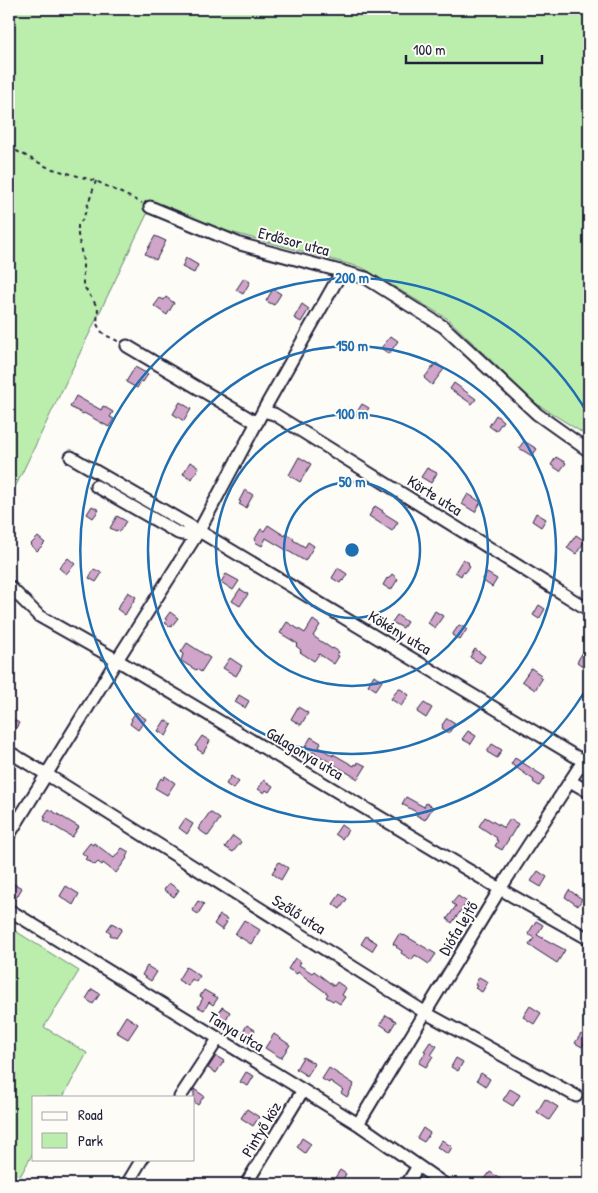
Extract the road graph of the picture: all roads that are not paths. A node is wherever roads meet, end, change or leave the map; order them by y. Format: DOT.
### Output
graph roads {
  1 [pos="150,207"];
  2 [pos="342,271"];
  3 [pos="127,346"];
  4 [pos="263,411"];
  5 [pos="257,423"];
  6 [pos="589,451"];
  7 [pos="71,457"];
  8 [pos="96,486"];
  9 [pos="200,531"];
  10 [pos="10,588"];
  11 [pos="589,610"];
  12 [pos="117,660"];
  13 [pos="9,752"];
  14 [pos="586,756"];
  15 [pos="46,774"];
  16 [pos="570,780"];
  17 [pos="589,792"];
  18 [pos="9,834"];
  19 [pos="500,889"];
  20 [pos="9,910"];
  21 [pos="589,939"];
  22 [pos="426,1013"];
  23 [pos="218,1039"];
  24 [pos="303,1090"];
  25 [pos="181,1096"];
  26 [pos="576,1096"];
  27 [pos="358,1124"];
  28 [pos="141,1160"];
  29 [pos="418,1166"];
  30 [pos="127,1184"];
  31 [pos="246,1184"];
  32 [pos="407,1184"];
  33 [pos="444,1184"];
  1 -- 2 [label="street, Erdősor utca"];
  2 -- 4 [label="street"];
  2 -- 6 [label="street, Erdősor utca"];
  3 -- 5 [label="street"];
  4 -- 5 [label="street"];
  4 -- 11 [label="street, Körte utca"];
  5 -- 9 [label="street"];
  7 -- 9 [label="street, Kökény utca"];
  8 -- 9 [label="street"];
  9 -- 12 [label="street"];
  9 -- 14 [label="street, Kökény utca"];
  10 -- 12 [label="street, Galagonya utca"];
  12 -- 15 [label="street"];
  12 -- 19 [label="street, Galagonya utca"];
  13 -- 15 [label="street, Szőlő utca"];
  14 -- 16 [label="street, Diófa lejtő"];
  15 -- 18 [label="street"];
  15 -- 22 [label="street, Szőlő utca"];
  16 -- 17 [label="street"];
  16 -- 19 [label="street, Diófa lejtő"];
  19 -- 21 [label="street, Galagonya utca"];
  19 -- 22 [label="street, Diófa lejtő"];
  20 -- 23 [label="street, Tanya utca"];
  22 -- 26 [label="street, Szőlő utca"];
  22 -- 27 [label="street, Diófa lejtő"];
  23 -- 24 [label="street, Tanya utca"];
  23 -- 25 [label="street"];
  24 -- 27 [label="street, Tanya utca"];
  24 -- 31 [label="street, Pintyő köz"];
  27 -- 29 [label="street, Tanya utca"];
  28 -- 30 [label="street"];
  29 -- 32 [label="street"];
  29 -- 33 [label="street, Tanya utca"];
}
